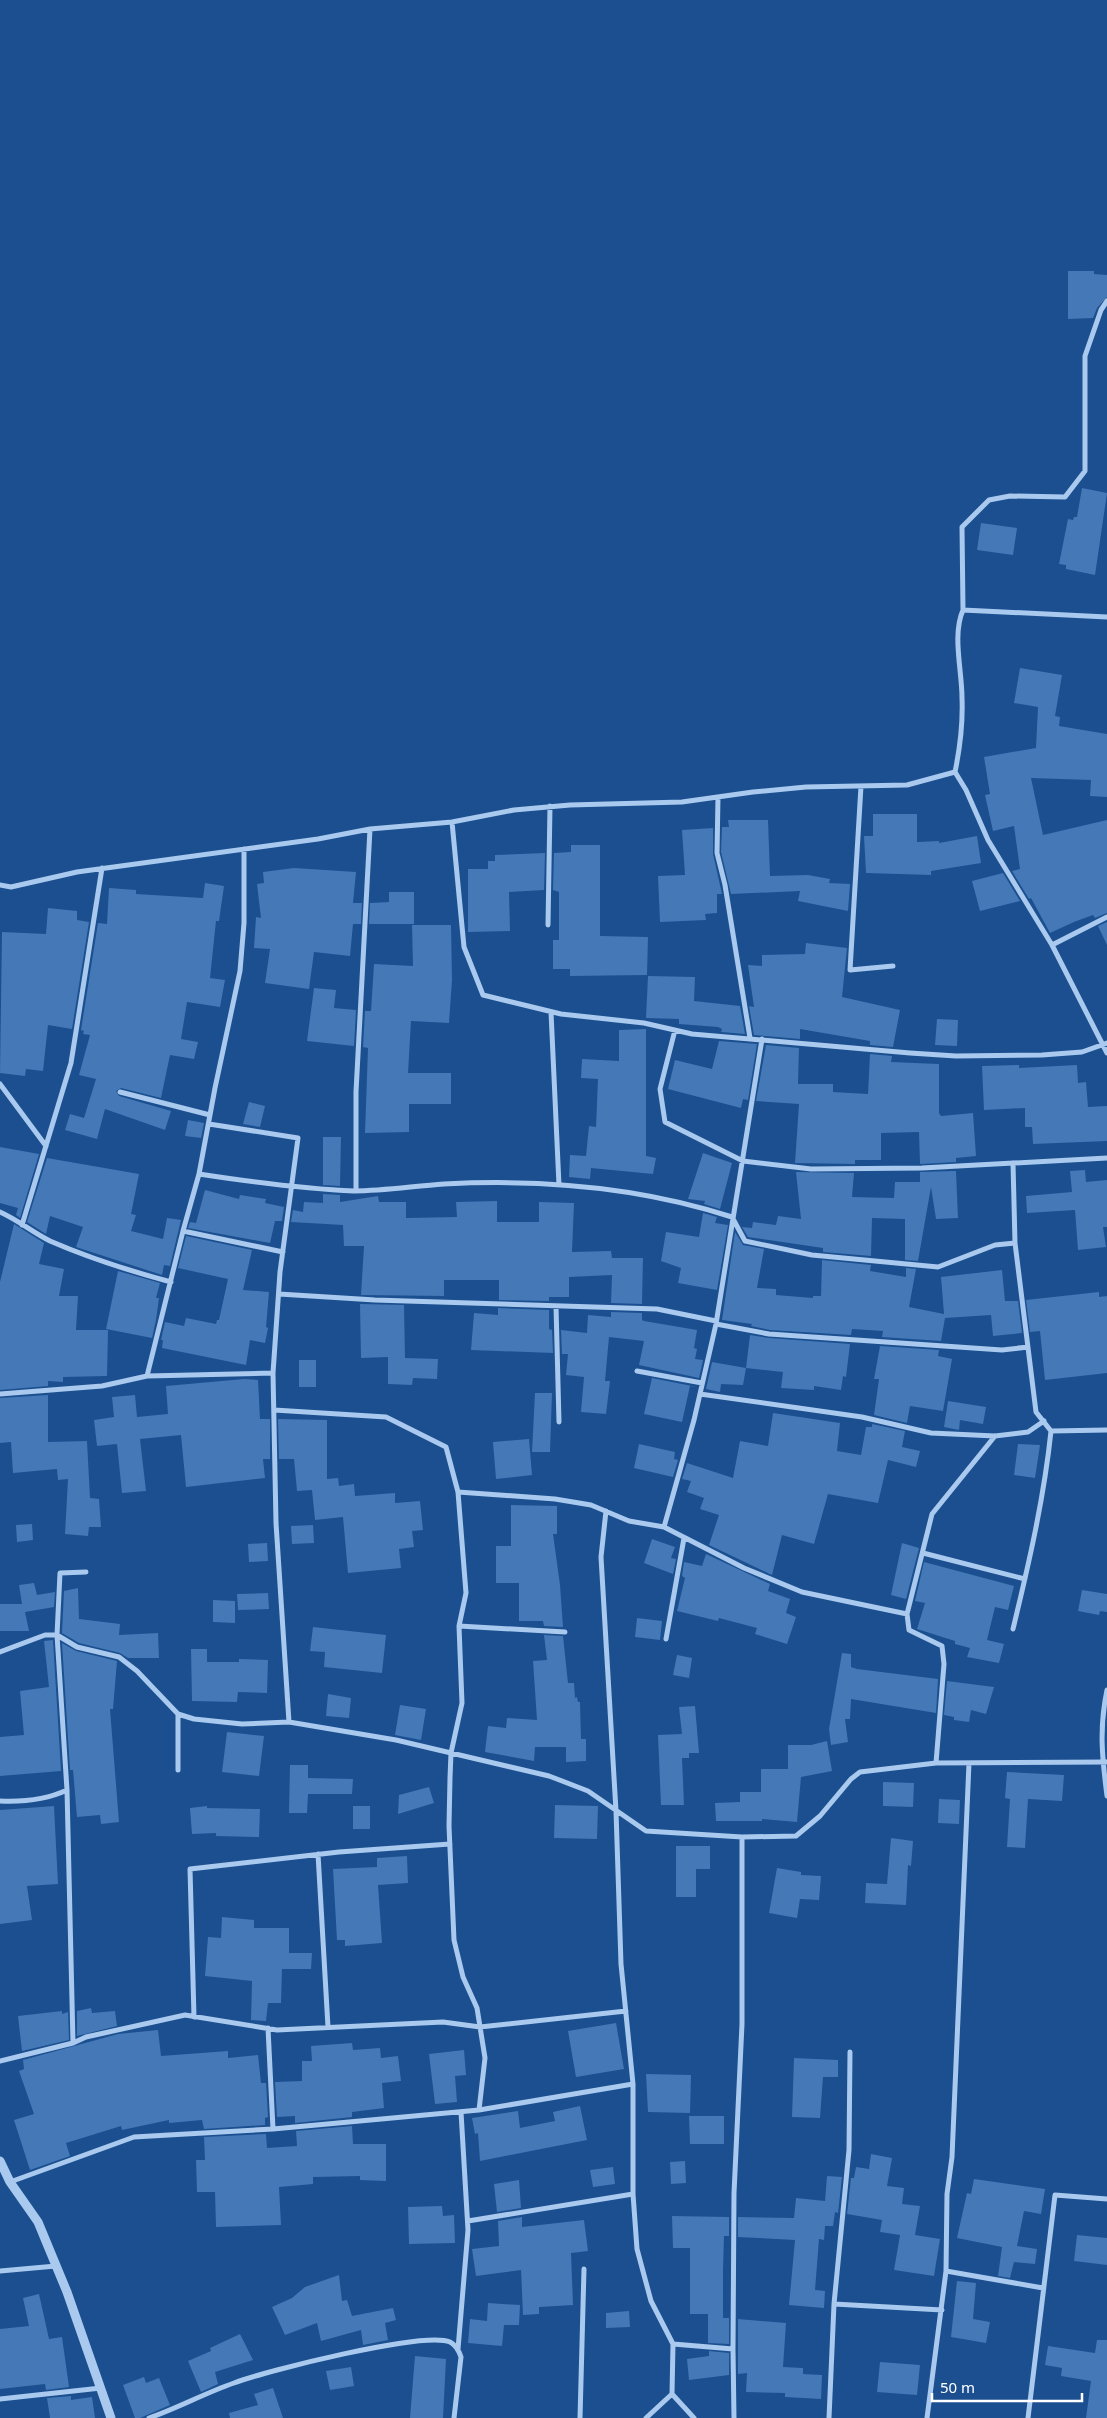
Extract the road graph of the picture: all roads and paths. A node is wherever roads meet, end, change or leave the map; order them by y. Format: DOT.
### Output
graph roads {
  1 [pos="1107,300"];
  2 [pos="963,610"];
  3 [pos="1107,617"];
  4 [pos="955,772"];
  5 [pos="862,786"];
  6 [pos="718,797"];
  7 [pos="550,806"];
  8 [pos="452,822"];
  9 [pos="370,829"];
  10 [pos="244,849"];
  11 [pos="102,868"];
  12 [pos="0,886"];
  13 [pos="1107,918"];
  14 [pos="548,925"];
  15 [pos="1052,946"];
  16 [pos="893,966"];
  17 [pos="551,1012"];
  18 [pos="674,1030"];
  19 [pos="750,1038"];
  20 [pos="762,1039"];
  21 [pos="1105,1044"];
  22 [pos="1107,1054"];
  23 [pos="0,1084"];
  24 [pos="120,1092"];
  25 [pos="210,1115"];
  26 [pos="209,1124"];
  27 [pos="46,1146"];
  28 [pos="1107,1158"];
  29 [pos="743,1161"];
  30 [pos="1013,1163"];
  31 [pos="200,1174"];
  32 [pos="559,1184"];
  33 [pos="290,1188"];
  34 [pos="356,1191"];
  35 [pos="0,1212"];
  36 [pos="732,1217"];
  37 [pos="22,1225"];
  38 [pos="183,1231"];
  39 [pos="1015,1243"];
  40 [pos="283,1252"];
  41 [pos="171,1282"];
  42 [pos="279,1294"];
  43 [pos="556,1306"];
  44 [pos="716,1322"];
  45 [pos="1028,1346"];
  46 [pos="637,1371"];
  47 [pos="273,1373"];
  48 [pos="147,1376"];
  49 [pos="702,1384"];
  50 [pos="0,1394"];
  51 [pos="700,1394"];
  52 [pos="274,1410"];
  53 [pos="1044,1421"];
  54 [pos="558,1422"];
  55 [pos="1107,1430"];
  56 [pos="1051,1431"];
  57 [pos="995,1436"];
  58 [pos="458,1492"];
  59 [pos="606,1511"];
  60 [pos="664,1527"];
  61 [pos="684,1538"];
  62 [pos="922,1553"];
  63 [pos="86,1572"];
  64 [pos="1025,1579"];
  65 [pos="907,1614"];
  66 [pos="459,1626"];
  67 [pos="1013,1628"];
  68 [pos="566,1632"];
  69 [pos="57,1635"];
  70 [pos="666,1638"];
  71 [pos="0,1652"];
  72 [pos="1107,1690"];
  73 [pos="178,1714"];
  74 [pos="289,1722"];
  75 [pos="451,1753"];
  76 [pos="1105,1762"];
  77 [pos="936,1763"];
  78 [pos="970,1763"];
  79 [pos="178,1770"];
  80 [pos="67,1790"];
  81 [pos="1107,1796"];
  82 [pos="0,1801"];
  83 [pos="616,1811"];
  84 [pos="742,1837"];
  85 [pos="450,1844"];
  86 [pos="318,1854"];
  87 [pos="626,2011"];
  88 [pos="194,2017"];
  89 [pos="480,2027"];
  90 [pos="268,2028"];
  91 [pos="328,2028"];
  92 [pos="73,2043"];
  93 [pos="850,2052"];
  94 [pos="0,2061"];
  95 [pos="633,2084"];
  96 [pos="479,2110"];
  97 [pos="461,2112"];
  98 [pos="273,2129"];
  99 [pos="0,2161"];
  100 [pos="10,2182"];
  101 [pos="634,2194"];
  102 [pos="1107,2199"];
  103 [pos="468,2221"];
  104 [pos="56,2266"];
  105 [pos="584,2269"];
  106 [pos="0,2271"];
  107 [pos="946,2272"];
  108 [pos="1043,2288"];
  109 [pos="834,2304"];
  110 [pos="942,2310"];
  111 [pos="673,2344"];
  112 [pos="458,2349"];
  113 [pos="733,2349"];
  114 [pos="102,2388"];
  115 [pos="672,2394"];
  116 [pos="0,2399"];
  117 [pos="111,2418"];
  118 [pos="149,2418"];
  119 [pos="454,2418"];
  120 [pos="580,2418"];
  121 [pos="646,2418"];
  122 [pos="694,2418"];
  123 [pos="734,2418"];
  124 [pos="829,2418"];
  125 [pos="927,2418"];
  126 [pos="1028,2418"];
  1 -- 2 [label="street"];
  2 -- 3 [label="street"];
  2 -- 4 [label="street"];
  4 -- 5 [label="street"];
  4 -- 15 [label="street"];
  5 -- 6 [label="street"];
  5 -- 16 [label="street"];
  6 -- 7 [label="street"];
  6 -- 19 [label="street"];
  7 -- 8 [label="street"];
  7 -- 14 [label="street"];
  8 -- 9 [label="street"];
  8 -- 17 [label="street"];
  9 -- 10 [label="street"];
  9 -- 34 [label="street"];
  10 -- 11 [label="street"];
  10 -- 25 [label="street"];
  11 -- 12 [label="street"];
  11 -- 27 [label="street"];
  13 -- 15 [label="street"];
  15 -- 21 [label="street"];
  17 -- 18 [label="street"];
  17 -- 32 [label="street"];
  18 -- 19 [label="street"];
  18 -- 29 [label="street"];
  19 -- 20 [label="street"];
  20 -- 21 [label="street"];
  20 -- 29 [label="street"];
  21 -- 22 [label="street"];
  23 -- 27 [label="street"];
  24 -- 25 [label="street"];
  25 -- 26 [label="street"];
  26 -- 31 [label="street"];
  26 -- 33 [label="street"];
  27 -- 37 [label="street"];
  28 -- 30 [label="street"];
  29 -- 30 [label="street"];
  29 -- 36 [label="street"];
  30 -- 39 [label="street"];
  31 -- 33 [label="street"];
  31 -- 38 [label="street"];
  32 -- 34 [label="street"];
  32 -- 36 [label="street"];
  33 -- 34 [label="street"];
  33 -- 40 [label="street"];
  35 -- 37 [label="street"];
  36 -- 39 [label="street"];
  36 -- 44 [label="street"];
  37 -- 41 [label="street"];
  38 -- 40 [label="street"];
  38 -- 41 [label="street"];
  39 -- 45 [label="street"];
  40 -- 42 [label="street"];
  41 -- 48 [label="street"];
  42 -- 43 [label="street"];
  42 -- 47 [label="street"];
  43 -- 44 [label="street"];
  43 -- 54 [label="street"];
  44 -- 45 [label="street"];
  44 -- 49 [label="street"];
  45 -- 53 [label="street"];
  46 -- 49 [label="street"];
  47 -- 48 [label="street"];
  47 -- 52 [label="street"];
  48 -- 50 [label="street"];
  49 -- 51 [label="street"];
  51 -- 57 [label="street"];
  51 -- 60 [label="street"];
  52 -- 58 [label="street"];
  52 -- 74 [label="street"];
  53 -- 56 [label="street"];
  53 -- 57 [label="street"];
  55 -- 56 [label="street"];
  56 -- 64 [label="street"];
  57 -- 62 [label="street"];
  58 -- 59 [label="street"];
  58 -- 66 [label="street"];
  59 -- 60 [label="street"];
  59 -- 83 [label="street"];
  60 -- 61 [label="street"];
  61 -- 65 [label="street"];
  61 -- 70 [label="street"];
  62 -- 64 [label="street"];
  62 -- 65 [label="street"];
  63 -- 69 [label="street"];
  64 -- 67 [label="street"];
  65 -- 77 [label="street"];
  66 -- 68 [label="street"];
  66 -- 75 [label="street"];
  69 -- 71 [label="street"];
  69 -- 73 [label="street"];
  69 -- 80 [label="street"];
  72 -- 76 [label="street"];
  73 -- 74 [label="street"];
  73 -- 79 [label="street"];
  74 -- 75 [label="street"];
  75 -- 83 [label="street"];
  75 -- 85 [label="street"];
  76 -- 78 [label="street"];
  76 -- 81 [label="street"];
  77 -- 78 [label="street"];
  77 -- 84 [label="street"];
  78 -- 107 [label="street"];
  80 -- 82 [label="street"];
  80 -- 92 [label="street"];
  83 -- 84 [label="street"];
  83 -- 87 [label="street"];
  84 -- 113 [label="street"];
  85 -- 86 [label="street"];
  85 -- 89 [label="street"];
  86 -- 88 [label="street"];
  86 -- 91 [label="street"];
  87 -- 89 [label="street"];
  87 -- 95 [label="street"];
  88 -- 90 [label="street"];
  88 -- 92 [label="street"];
  89 -- 91 [label="street"];
  89 -- 96 [label="street"];
  90 -- 91 [label="street"];
  90 -- 98 [label="street"];
  92 -- 94 [label="street"];
  93 -- 109 [label="street"];
  95 -- 96 [label="street"];
  95 -- 101 [label="street"];
  96 -- 97 [label="street"];
  97 -- 98 [label="street"];
  97 -- 103 [label="street"];
  98 -- 100 [label="street"];
  99 -- 100 [label="street"];
  100 -- 104 [label="street"];
  101 -- 103 [label="street"];
  101 -- 111 [label="street"];
  102 -- 108 [label="street"];
  103 -- 112 [label="street"];
  104 -- 106 [label="street"];
  104 -- 114 [label="street"];
  105 -- 120 [label="street"];
  107 -- 108 [label="street"];
  107 -- 110 [label="street"];
  108 -- 126 [label="street"];
  109 -- 110 [label="street"];
  109 -- 124 [label="street"];
  110 -- 125 [label="street"];
  111 -- 113 [label="street"];
  111 -- 115 [label="street"];
  112 -- 118 [label="street"];
  112 -- 119 [label="street"];
  113 -- 123 [label="street"];
  114 -- 116 [label="street"];
  114 -- 117 [label="street"];
  115 -- 121 [label="street"];
  115 -- 122 [label="street"];
}
